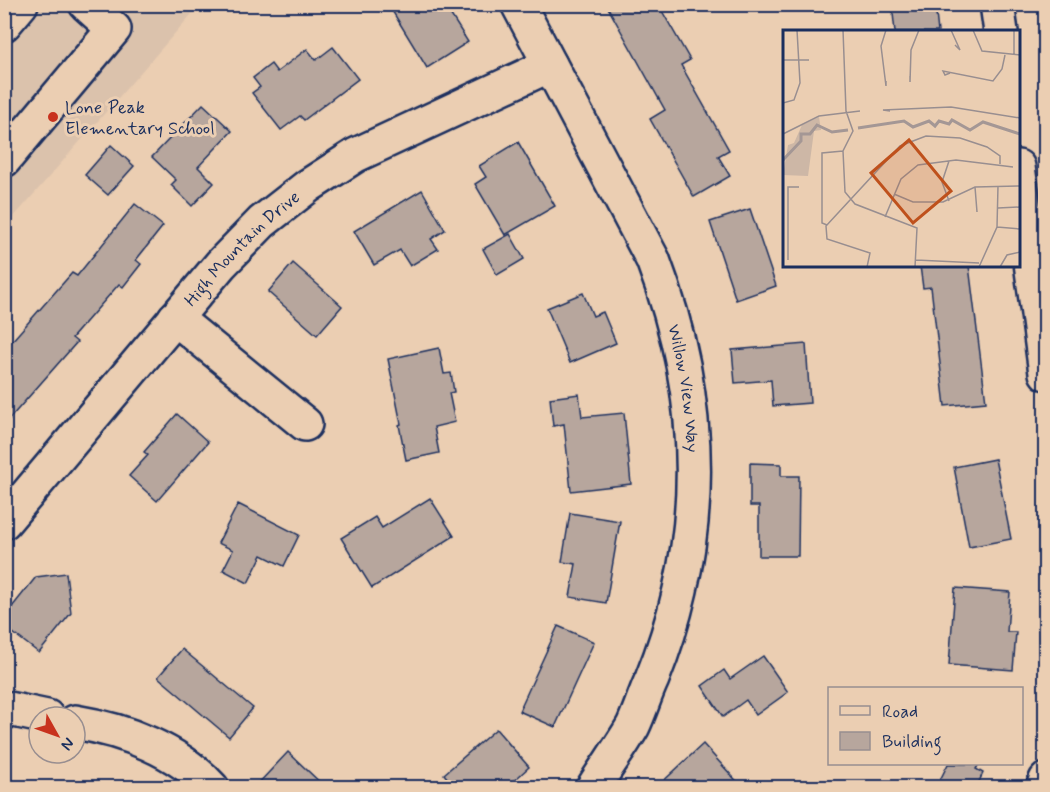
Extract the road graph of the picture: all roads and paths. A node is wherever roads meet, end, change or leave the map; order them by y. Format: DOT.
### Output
graph roads {
  1 [pos="21,4"];
  2 [pos="86,4"];
  3 [pos="518,4"];
  4 [pos="997,4"];
  5 [pos="4,24"];
  6 [pos="1001,30"];
  7 [pos="550,65"];
  8 [pos="4,160"];
  9 [pos="1020,182"];
  10 [pos="175,318"];
  11 [pos="1046,373"];
  12 [pos="304,424"];
  13 [pos="4,522"];
  14 [pos="4,708"];
  15 [pos="27,713"];
  16 [pos="87,725"];
  17 [pos="1046,780"];
  18 [pos="212,788"];
  19 [pos="593,788"];
  20 [pos="1043,788"];
  1 -- 5 [label="street"];
  2 -- 8 [label="street"];
  3 -- 7 [label="street, Willow View Way"];
  4 -- 6 [label="street"];
  7 -- 10 [label="street, High Mountain Drive"];
  7 -- 19 [label="street, Willow View Way"];
  9 -- 11 [label="street"];
  10 -- 12 [label="street"];
  10 -- 13 [label="street, High Mountain Drive"];
  14 -- 15 [label="street"];
  16 -- 18 [label="street"];
  17 -- 20 [label="street"];
}
